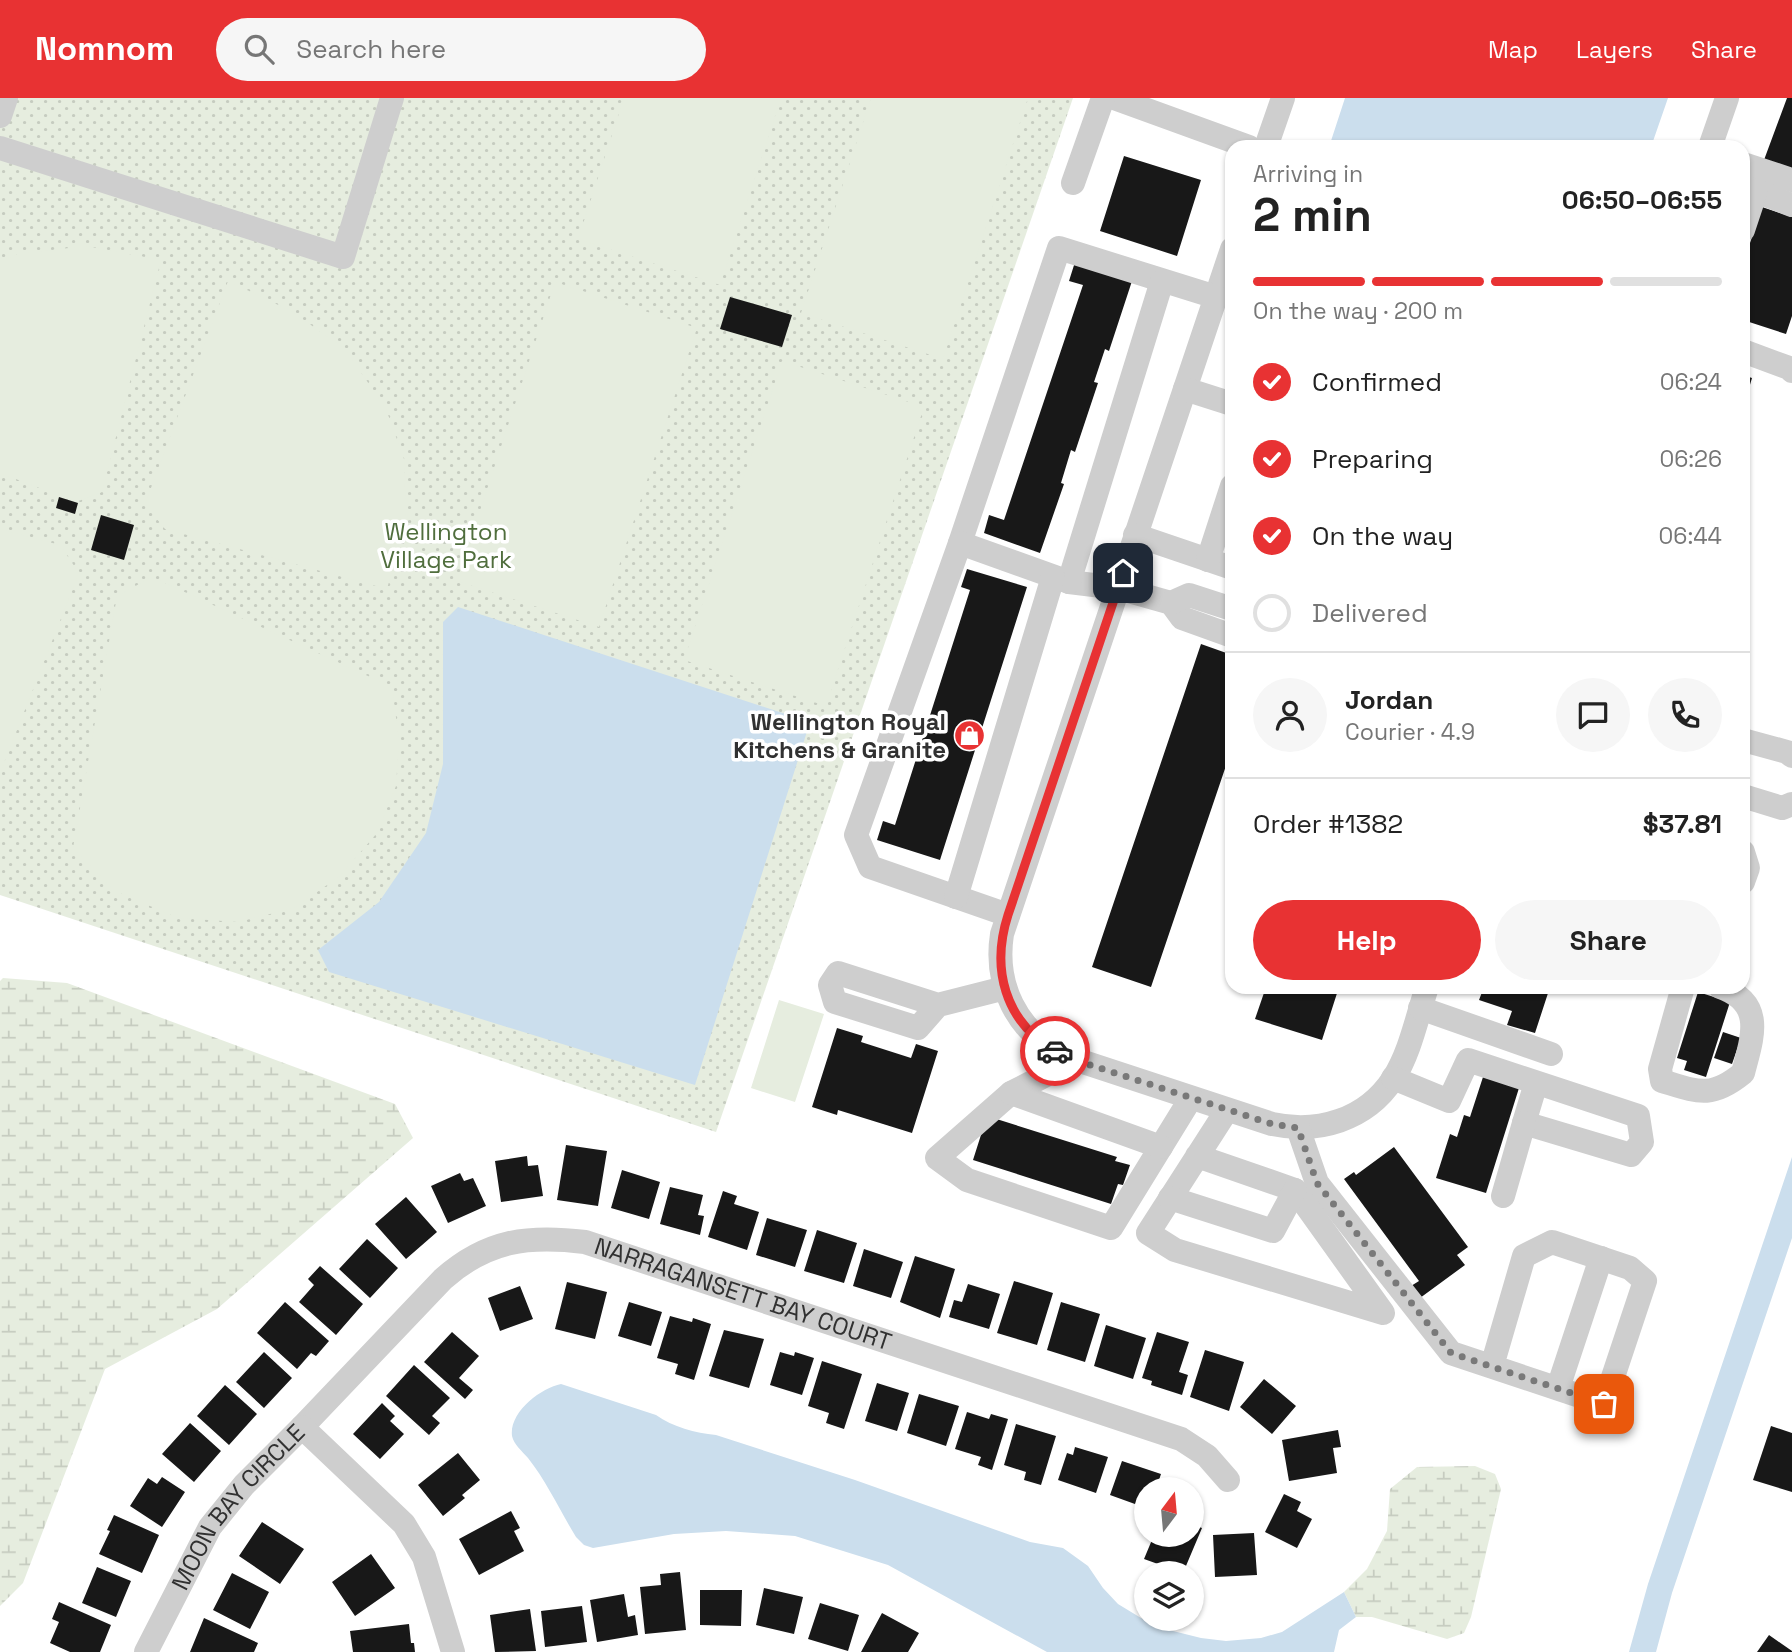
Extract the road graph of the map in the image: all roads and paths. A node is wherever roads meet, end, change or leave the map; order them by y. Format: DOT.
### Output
graph roads {
  1 [pos="6,98"];
  2 [pos="392,98"];
  3 [pos="1103,98"];
  4 [pos="1114,98"];
  5 [pos="1727,98"];
  6 [pos="1274,101"];
  7 [pos="0,116"];
  8 [pos="1230,140"];
  9 [pos="1267,140"];
  10 [pos="1712,140"];
  11 [pos="0,148"];
  12 [pos="1750,166"];
  13 [pos="1792,180"];
  14 [pos="1073,183"];
  15 [pos="1750,189"];
  16 [pos="1792,205"];
  17 [pos="1225,270"];
  18 [pos="1162,281"];
  19 [pos="1216,297"];
  20 [pos="1750,354"];
  21 [pos="1792,371"];
  22 [pos="1185,389"];
  23 [pos="1225,402"];
  24 [pos="1225,508"];
  25 [pos="1136,535"];
  26 [pos="960,544"];
  27 [pos="1208,560"];
  28 [pos="1225,566"];
  29 [pos="1061,579"];
  30 [pos="1118,588"];
  31 [pos="1171,603"];
  32 [pos="1225,607"];
  33 [pos="1225,633"];
  34 [pos="1750,742"];
  35 [pos="1792,756"];
  36 [pos="1750,798"];
  37 [pos="1792,804"];
  38 [pos="956,897"];
  39 [pos="1008,915"];
  40 [pos="1004,988"];
  41 [pos="1681,994"];
  42 [pos="1735,994"];
  43 [pos="1424,997"];
  44 [pos="938,1005"];
  45 [pos="1551,1054"];
  46 [pos="1075,1060"];
  47 [pos="1393,1078"];
  48 [pos="1536,1083"];
  49 [pos="1011,1093"];
  50 [pos="1191,1098"];
  51 [pos="1227,1110"];
  52 [pos="1524,1124"];
  53 [pos="1298,1128"];
  54 [pos="1161,1147"];
  55 [pos="1197,1156"];
  56 [pos="1295,1190"];
  57 [pos="1503,1196"];
  58 [pos="1170,1198"];
  59 [pos="1601,1258"];
  60 [pos="1492,1366"];
  61 [pos="1558,1388"];
  62 [pos="302,1427"];
  63 [pos="1228,1480"];
  64 [pos="146,1652"];
  65 [pos="453,1652"];
  1 -- 7 [label="street"];
  2 -- 11 [label="street"];
  3 -- 14 [label="street"];
  4 -- 8 [label="street"];
  5 -- 10 [label="street"];
  6 -- 9 [label="street"];
  12 -- 13 [label="street"];
  15 -- 16 [label="street"];
  17 -- 19 [label="street"];
  18 -- 19 [label="street"];
  18 -- 26 [label="street"];
  18 -- 29 [label="street"];
  19 -- 22 [label="street"];
  20 -- 21 [label="street"];
  22 -- 23 [label="street"];
  22 -- 25 [label="street"];
  24 -- 27 [label="street"];
  25 -- 27 [label="street"];
  25 -- 30 [label="street"];
  26 -- 29 [label="street"];
  26 -- 38 [label="street"];
  27 -- 28 [label="street"];
  29 -- 30 [label="street"];
  29 -- 38 [label="street"];
  30 -- 31 [label="street"];
  30 -- 39 [label="street"];
  31 -- 32 [label="street"];
  31 -- 33 [label="street"];
  34 -- 35 [label="street"];
  36 -- 37 [label="street"];
  38 -- 39 [label="street"];
  39 -- 40 [label="street"];
  40 -- 44 [label="street"];
  40 -- 46 [label="street"];
  41 -- 42 [label="street"];
  43 -- 45 [label="street"];
  43 -- 47 [label="street"];
  46 -- 49 [label="street"];
  46 -- 50 [label="street"];
  47 -- 48 [label="street"];
  47 -- 53 [label="street"];
  48 -- 52 [label="street"];
  48 -- 52 [label="street"];
  49 -- 54 [label="street"];
  49 -- 54 [label="street"];
  50 -- 51 [label="street"];
  50 -- 54 [label="street"];
  51 -- 53 [label="street"];
  51 -- 55 [label="street"];
  52 -- 57 [label="street"];
  53 -- 60 [label="street"];
  55 -- 56 [label="street"];
  55 -- 58 [label="street"];
  56 -- 58 [label="street"];
  56 -- 58 [label="street"];
  59 -- 60 [label="street"];
  59 -- 61 [label="street"];
  59 -- 61 [label="street"];
  60 -- 61 [label="street"];
  62 -- 63 [label="street, NARRAGANSETT BAY COURT"];
  62 -- 64 [label="street, MOON BAY CIRCLE"];
  62 -- 65 [label="street, MOON BAY CIRCLE"];
}
